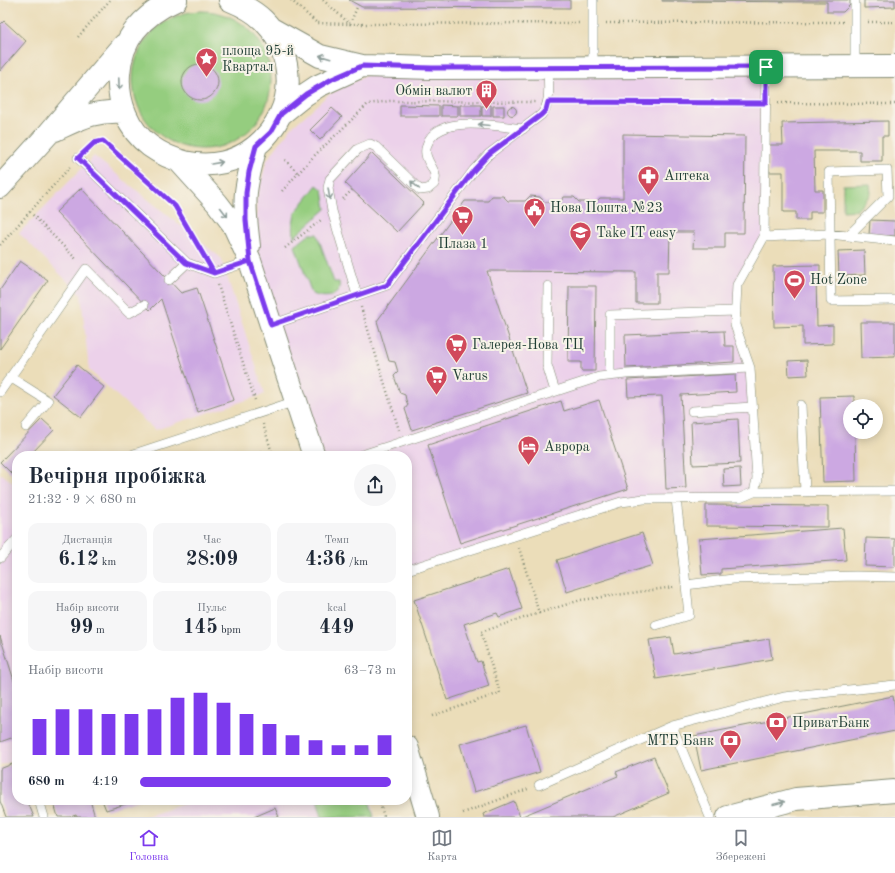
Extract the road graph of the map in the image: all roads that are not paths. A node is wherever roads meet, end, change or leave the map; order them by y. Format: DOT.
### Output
graph roads {
  1 [pos="176,0"];
  2 [pos="230,0"];
  3 [pos="593,0"];
  4 [pos="855,0"];
  5 [pos="150,8"];
  6 [pos="270,28"];
  7 [pos="131,36"];
  8 [pos="362,66"];
  9 [pos="855,66"];
  10 [pos="895,66"];
  11 [pos="766,67"];
  12 [pos="548,68"];
  13 [pos="593,68"];
  14 [pos="124,112"];
  15 [pos="281,114"];
  16 [pos="523,129"];
  17 [pos="48,133"];
  18 [pos="256,146"];
  19 [pos="78,158"];
  20 [pos="179,161"];
  21 [pos="891,179"];
  22 [pos="0,187"];
  23 [pos="829,234"];
  24 [pos="848,236"];
  25 [pos="764,237"];
  26 [pos="895,241"];
  27 [pos="250,261"];
  28 [pos="186,263"];
  29 [pos="169,280"];
  30 [pos="548,286"];
  31 [pos="357,295"];
  32 [pos="895,300"];
  33 [pos="144,305"];
  34 [pos="736,311"];
  35 [pos="271,325"];
  36 [pos="750,368"];
  37 [pos="610,375"];
  38 [pos="10,377"];
  39 [pos="555,391"];
  40 [pos="0,392"];
  41 [pos="296,401"];
  42 [pos="802,405"];
  43 [pos="752,407"];
  44 [pos="692,411"];
  45 [pos="26,427"];
  46 [pos="145,451"];
  47 [pos="312,451"];
  48 [pos="374,451"];
  49 [pos="895,491"];
  50 [pos="754,492"];
  51 [pos="805,492"];
  52 [pos="676,498"];
  53 [pos="12,545"];
  54 [pos="0,558"];
  55 [pos="412,568"];
  56 [pos="895,577"];
  57 [pos="686,585"];
  58 [pos="656,625"];
  59 [pos="895,685"];
  60 [pos="672,726"];
  61 [pos="412,764"];
  62 [pos="538,785"];
  63 [pos="895,791"];
  64 [pos="40,805"];
  65 [pos="44,817"];
  66 [pos="428,817"];
  67 [pos="710,817"];
  68 [pos="728,817"];
  1 -- 5 [label="main road"];
  2 -- 6 [label="main road"];
  3 -- 13 [label="lane"];
  4 -- 9 [label="lane"];
  5 -- 7 [label="main road"];
  8 -- 6 [label="main road, one-way"];
  6 -- 15 [label="main road"];
  7 -- 14 [label="main road, one-way"];
  7 -- 17 [label="main road"];
  8 -- 12 [label="main road"];
  8 -- 15 [label="main road"];
  9 -- 10 [label="main road"];
  9 -- 11 [label="main road"];
  11 -- 13 [label="main road"];
  11 -- 25 [label="lane"];
  12 -- 13 [label="main road"];
  12 -- 16 [label="lane"];
  14 -- 17 [label="main road"];
  14 -- 20 [label="main road"];
  15 -- 18 [label="main road"];
  16 -- 31 [label="lane"];
  16 -- 31 [label="lane, one-way"];
  17 -- 22 [label="main road"];
  20 -- 18 [label="main road, one-way"];
  18 -- 27 [label="main road"];
  19 -- 28 [label="lane"];
  20 -- 27 [label="main road, one-way"];
  21 -- 23 [label="lane"];
  21 -- 24 [label="lane"];
  23 -- 24 [label="lane"];
  23 -- 25 [label="lane"];
  23 -- 32 [label="lane"];
  24 -- 26 [label="lane"];
  25 -- 34 [label="lane"];
  27 -- 28 [label="lane"];
  27 -- 35 [label="main road"];
  28 -- 29 [label="lane"];
  30 -- 39 [label="lane"];
  31 -- 35 [label="lane"];
  33 -- 38 [label="lane"];
  34 -- 36 [label="lane"];
  34 -- 37 [label="lane"];
  35 -- 41 [label="main road"];
  36 -- 37 [label="lane"];
  36 -- 43 [label="lane"];
  37 -- 39 [label="lane"];
  38 -- 40 [label="lane"];
  38 -- 45 [label="lane"];
  39 -- 48 [label="lane"];
  41 -- 46 [label="lane"];
  41 -- 47 [label="main road"];
  42 -- 51 [label="lane"];
  43 -- 44 [label="lane"];
  43 -- 50 [label="lane"];
  49 -- 51 [label="lane"];
  50 -- 51 [label="lane"];
  50 -- 52 [label="lane"];
  52 -- 55 [label="lane"];
  52 -- 57 [label="lane"];
  53 -- 54 [label="lane"];
  56 -- 57 [label="lane"];
  57 -- 58 [label="lane"];
  59 -- 60 [label="lane"];
  60 -- 62 [label="lane"];
  60 -- 67 [label="lane"];
  61 -- 66 [label="main road"];
  68 -- 63 [label="main road, one-way"];
  64 -- 65 [label="lane"];
}
